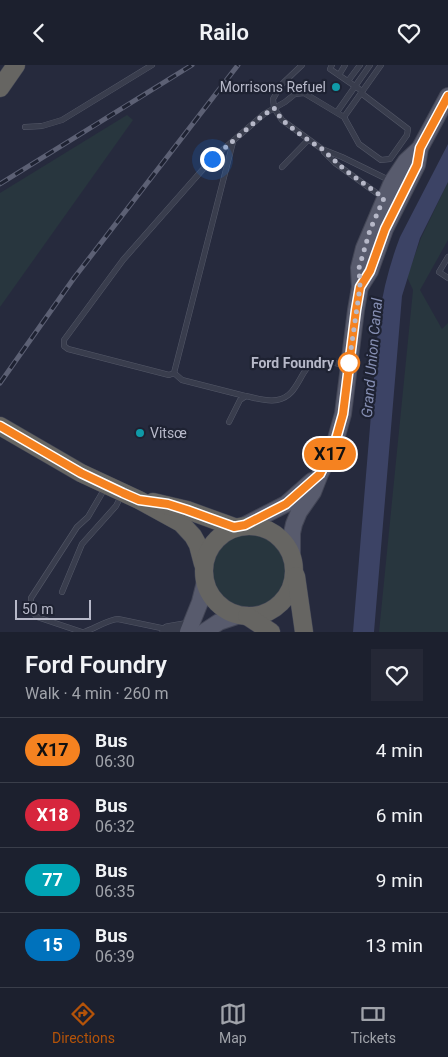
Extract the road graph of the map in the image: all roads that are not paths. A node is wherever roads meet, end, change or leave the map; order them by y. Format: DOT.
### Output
graph roads {
  1 [pos="16,65"];
  2 [pos="152,65"];
  3 [pos="302,65"];
  4 [pos="332,65"];
  5 [pos="346,65"];
  6 [pos="360,65"];
  7 [pos="370,65"];
  8 [pos="381,65"];
  9 [pos="339,75"];
  10 [pos="348,81"];
  11 [pos="355,86"];
  12 [pos="0,88"];
  13 [pos="362,92"];
  14 [pos="448,96"];
  15 [pos="274,108"];
  16 [pos="337,112"];
  17 [pos="344,117"];
  18 [pos="25,127"];
  19 [pos="308,140"];
  20 [pos="233,142"];
  21 [pos="322,149"];
  22 [pos="282,167"];
  23 [pos="398,185"];
  24 [pos="390,202"];
  25 [pos="448,257"];
  26 [pos="448,278"];
  27 [pos="349,367"];
  28 [pos="174,373"];
  29 [pos="246,396"];
  30 [pos="229,422"];
  31 [pos="0,426"];
  32 [pos="320,474"];
  33 [pos="106,485"];
  34 [pos="131,497"];
  35 [pos="239,526"];
  36 [pos="294,562"];
  37 [pos="203,564"];
  38 [pos="205,582"];
  39 [pos="62,592"];
  40 [pos="244,616"];
  41 [pos="166,630"];
  42 [pos="194,630"];
  43 [pos="83,632"];
  44 [pos="271,632"];
  45 [pos="304,632"];
  1 -- 12 [label="highway"];
  2 -- 18 [label="lane"];
  3 -- 15 [label="lane"];
  4 -- 9 [label="lane"];
  5 -- 9 [label="lane"];
  6 -- 10 [label="lane"];
  7 -- 11 [label="lane"];
  8 -- 13 [label="lane"];
  9 -- 10 [label="lane"];
  10 -- 11 [label="lane"];
  11 -- 13 [label="lane"];
  11 -- 16 [label="lane"];
  13 -- 17 [label="lane"];
  13 -- 17 [label="lane"];
  14 -- 23 [label="main road"];
  15 -- 16 [label="lane"];
  15 -- 19 [label="lane"];
  15 -- 20 [label="lane"];
  16 -- 17 [label="lane"];
  19 -- 21 [label="lane"];
  19 -- 22 [label="lane"];
  20 -- 28 [label="lane"];
  20 -- 28 [label="lane"];
  21 -- 23 [label="lane"];
  21 -- 24 [label="lane"];
  23 -- 24 [label="main road"];
  24 -- 27 [label="main road"];
  25 -- 26 [label="lane"];
  27 -- 29 [label="lane"];
  27 -- 32 [label="main road"];
  28 -- 29 [label="lane"];
  29 -- 30 [label="lane"];
  31 -- 33 [label="highway"];
  32 -- 35 [label="main road"];
  32 -- 36 [label="main road"];
  33 -- 34 [label="highway"];
  33 -- 43 [label="lane"];
  34 -- 35 [label="highway"];
  34 -- 37 [label="highway"];
  34 -- 39 [label="lane"];
  35 -- 36 [label="highway"];
  35 -- 37 [label="highway"];
  36 -- 40 [label="highway"];
  36 -- 45 [label="highway"];
  37 -- 38 [label="highway"];
  38 -- 40 [label="highway"];
  38 -- 42 [label="main road"];
  40 -- 42 [label="main road"];
  40 -- 44 [label="highway"];
  41 -- 42 [label="street"];
  41 -- 43 [label="lane"];
}
